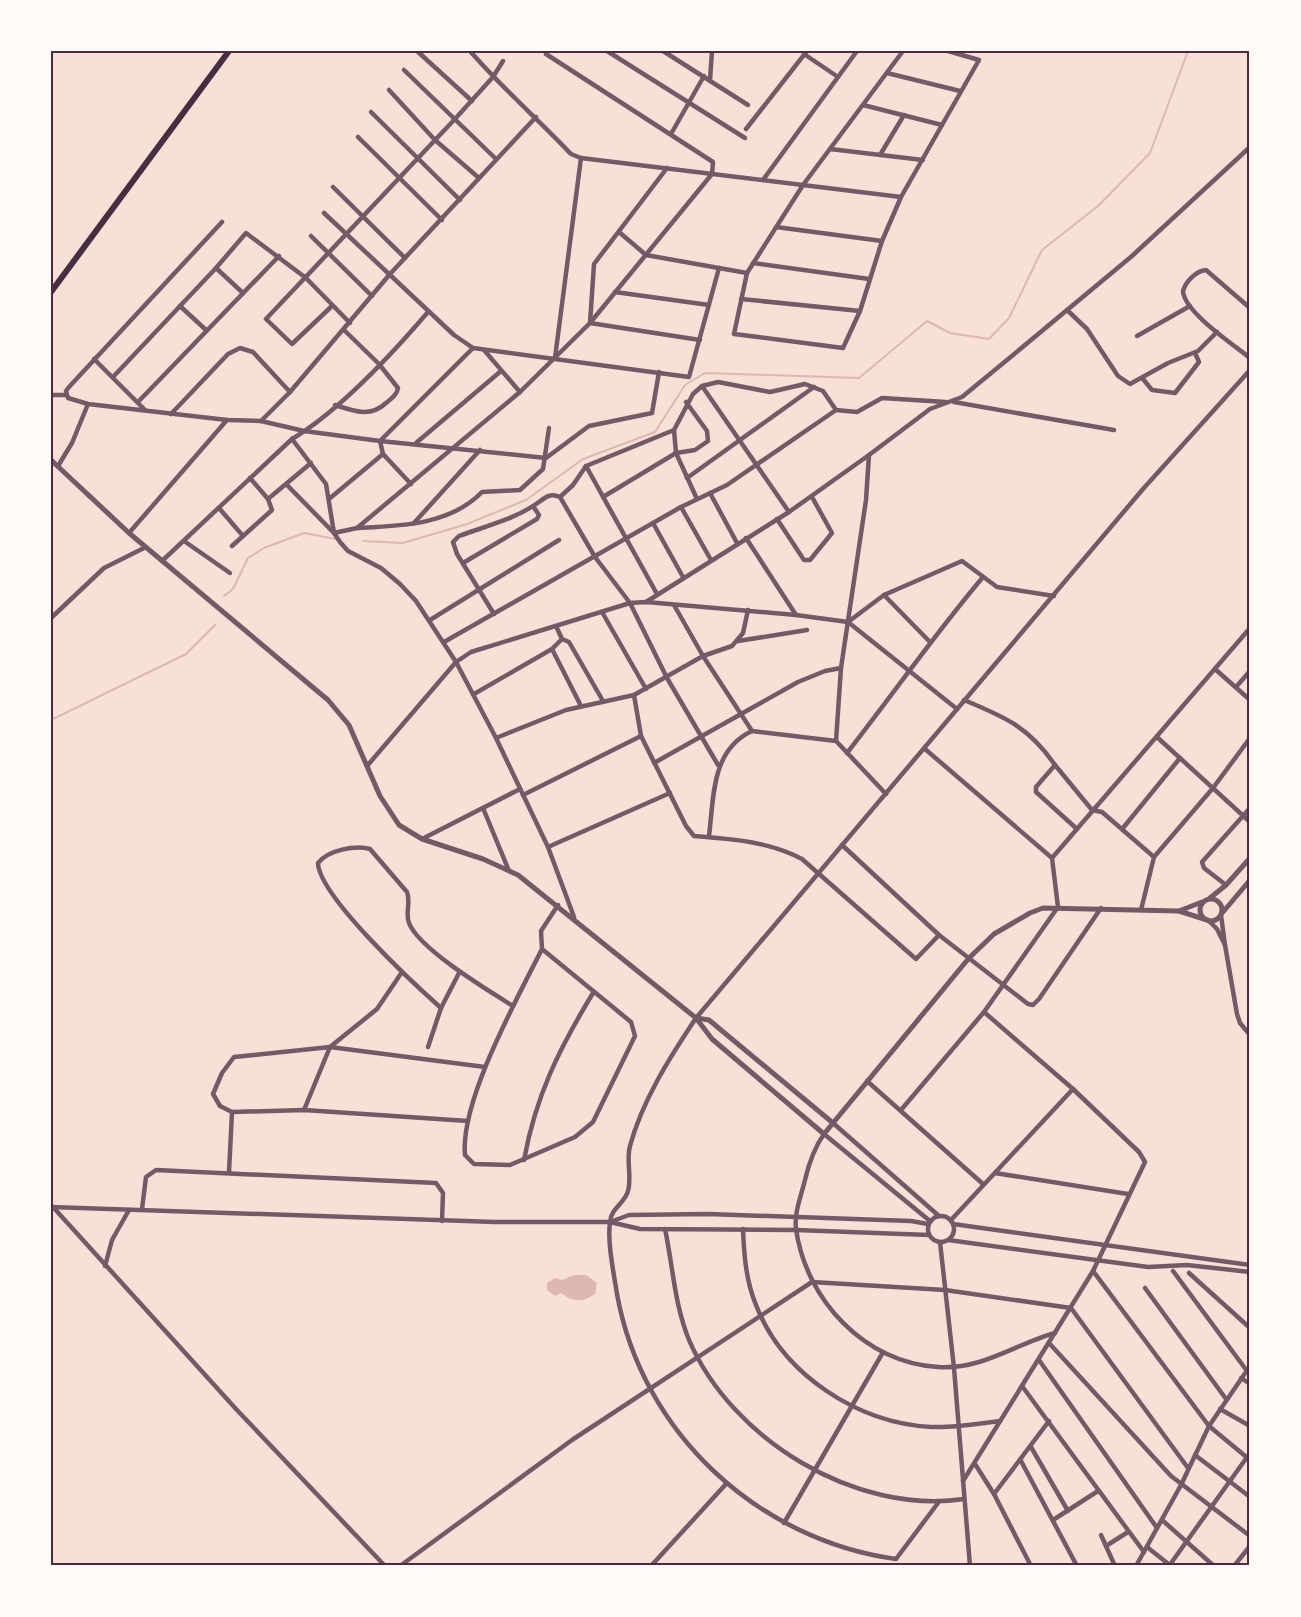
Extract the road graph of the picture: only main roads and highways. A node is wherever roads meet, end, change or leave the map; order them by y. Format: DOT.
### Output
graph roads {
  1 [pos="230,51"];
  2 [pos="51,292"];
  1 -- 2 [label="main road"];
}
